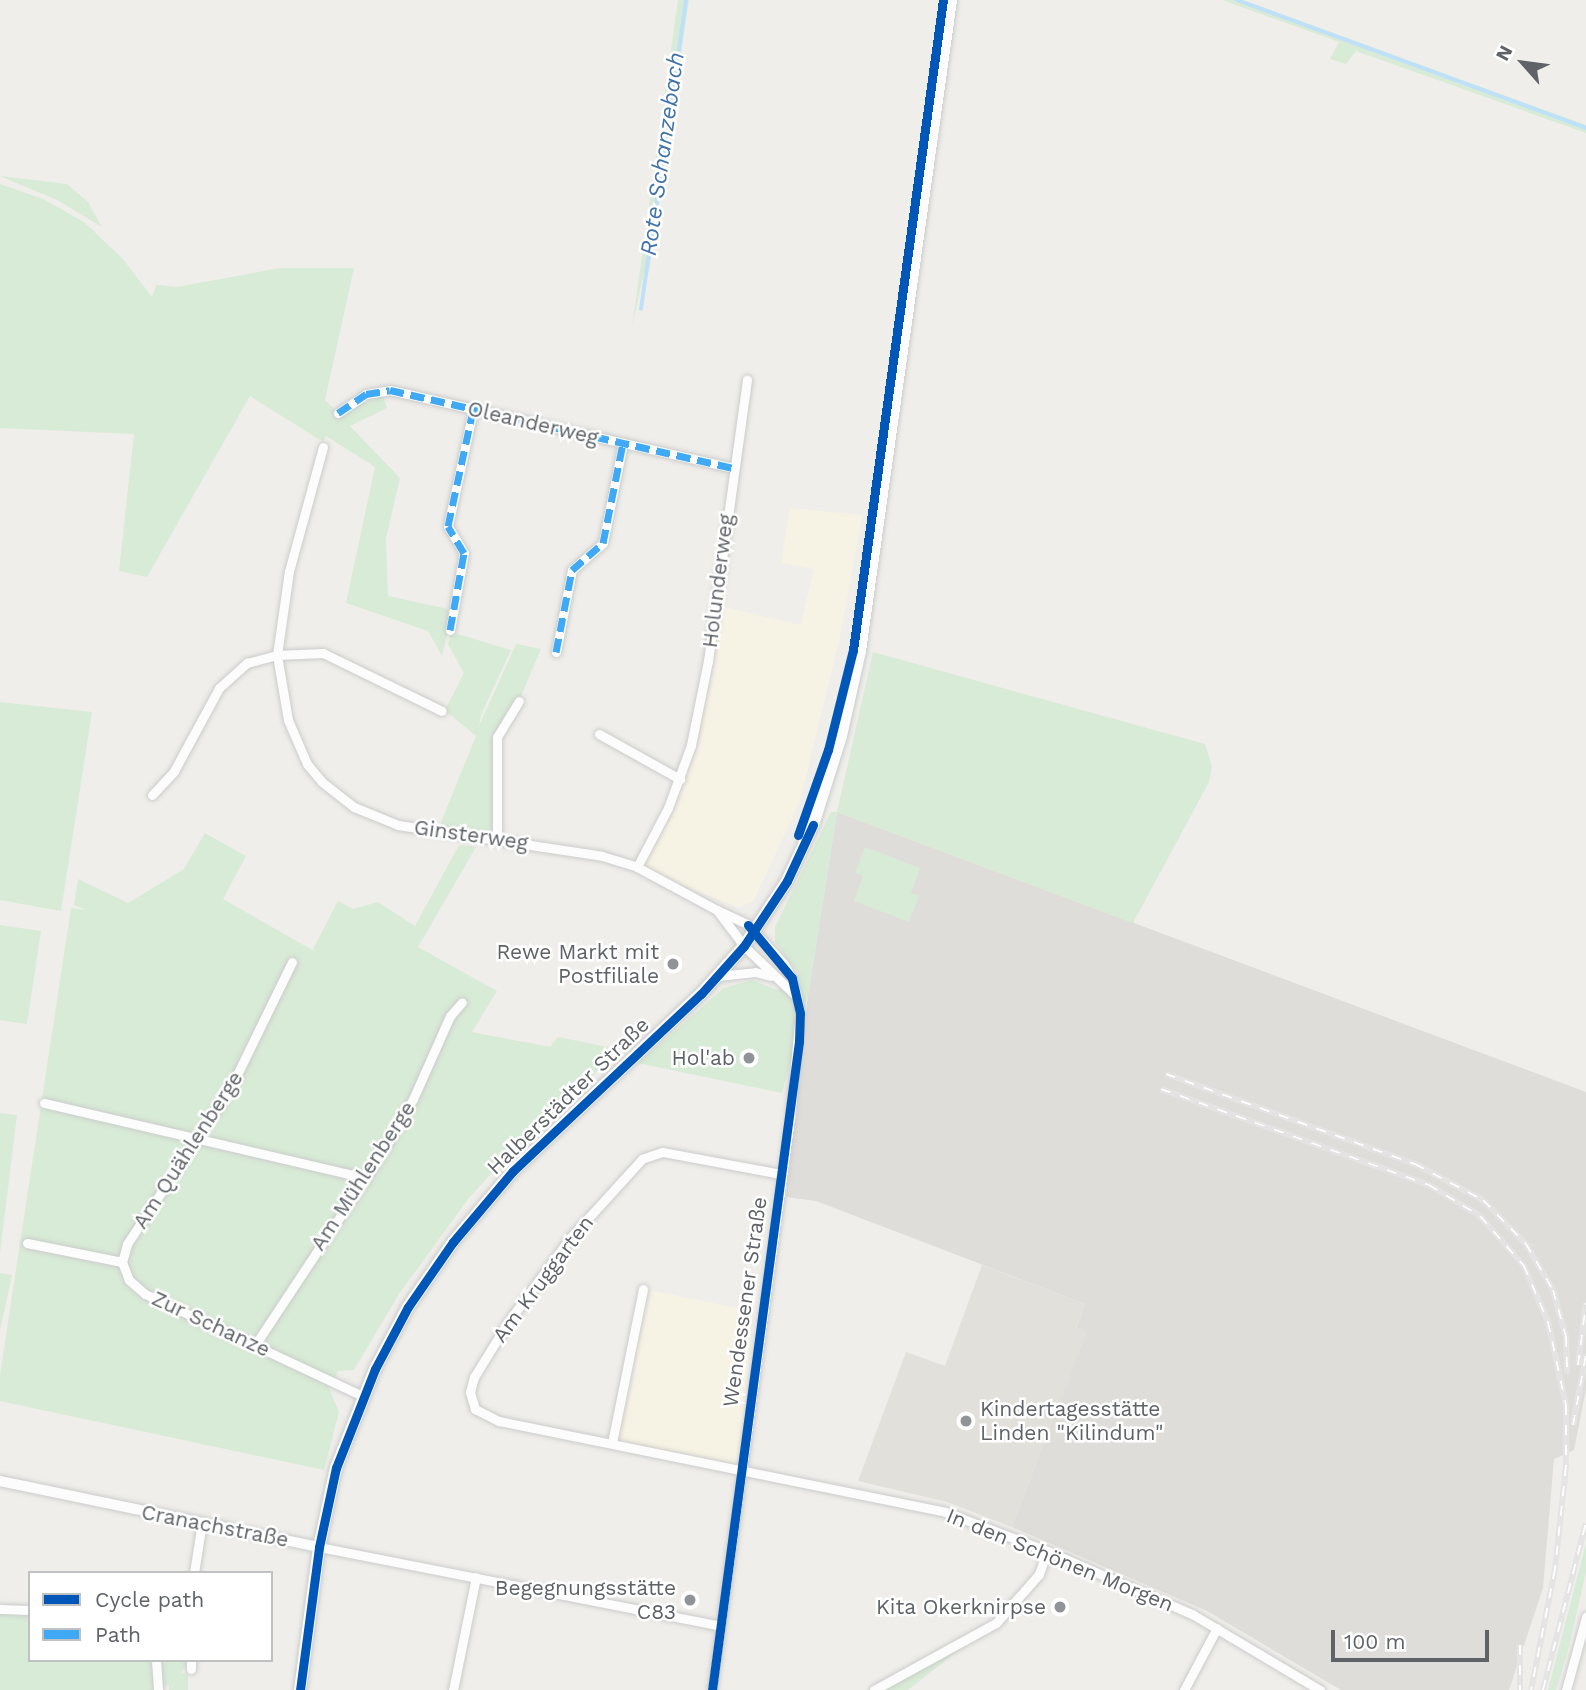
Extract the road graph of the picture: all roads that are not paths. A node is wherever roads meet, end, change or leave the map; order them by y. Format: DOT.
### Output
graph roads {
  1 [pos="951,0"];
  2 [pos="747,380"];
  3 [pos="473,410"];
  4 [pos="338,413"];
  5 [pos="623,443"];
  6 [pos="323,447"];
  7 [pos="733,468"];
  8 [pos="450,630"];
  9 [pos="556,652"];
  10 [pos="276,655"];
  11 [pos="519,701"];
  12 [pos="442,711"];
  13 [pos="599,734"];
  14 [pos="680,779"];
  15 [pos="152,794"];
  16 [pos="497,839"];
  17 [pos="636,867"];
  18 [pos="717,910"];
  19 [pos="754,932"];
  20 [pos="744,946"];
  21 [pos="292,962"];
  22 [pos="718,976"];
  23 [pos="774,976"];
  24 [pos="797,997"];
  25 [pos="462,1002"];
  26 [pos="44,1103"];
  27 [pos="199,1140"];
  28 [pos="781,1174"];
  29 [pos="366,1178"];
  30 [pos="26,1243"];
  31 [pos="122,1262"];
  32 [pos="643,1289"];
  33 [pos="255,1345"];
  34 [pos="363,1396"];
  35 [pos="612,1443"];
  36 [pos="740,1469"];
  37 [pos="0,1481"];
  38 [pos="202,1522"];
  39 [pos="319,1547"];
  40 [pos="1047,1550"];
  41 [pos="194,1571"];
  42 [pos="476,1577"];
  43 [pos="0,1609"];
  44 [pos="28,1610"];
  45 [pos="1586,1617"];
  46 [pos="720,1626"];
  47 [pos="1217,1628"];
  48 [pos="156,1662"];
  49 [pos="158,1690"];
  50 [pos="300,1690"];
  51 [pos="453,1690"];
  52 [pos="712,1690"];
  53 [pos="874,1690"];
  54 [pos="1184,1690"];
  55 [pos="1320,1690"];
  56 [pos="1566,1690"];
  1 -- 19 [label="main road, Halberstädter Straße"];
  2 -- 7 [label="street, Holunderweg"];
  3 -- 4 [label="street, Oleanderweg"];
  3 -- 5 [label="street, Oleanderweg"];
  3 -- 8 [label="street"];
  5 -- 7 [label="street, Oleanderweg"];
  5 -- 9 [label="street"];
  6 -- 10 [label="street, Ginsterweg"];
  7 -- 14 [label="street, Holunderweg"];
  10 -- 12 [label="street"];
  10 -- 15 [label="street"];
  10 -- 16 [label="street, Ginsterweg"];
  11 -- 16 [label="street"];
  13 -- 14 [label="street"];
  14 -- 17 [label="street, Holunderweg"];
  16 -- 17 [label="street, Ginsterweg"];
  17 -- 18 [label="street, Ginsterweg"];
  18 -- 19 [label="street, Ginsterweg"];
  18 -- 20 [label="street, Ginsterweg"];
  19 -- 20 [label="main road, Halberstädter Straße"];
  19 -- 24 [label="street, Wendessener Straße"];
  20 -- 22 [label="main road, Halberstädter Straße"];
  20 -- 23 [label="street"];
  21 -- 27 [label="street, Am Quählenberge"];
  22 -- 23 [label="street"];
  22 -- 34 [label="main road, Halberstädter Straße"];
  23 -- 24 [label="street"];
  24 -- 28 [label="street, Wendessener Straße"];
  25 -- 29 [label="street, Am Mühlenberge"];
  26 -- 27 [label="street"];
  27 -- 29 [label="street"];
  27 -- 31 [label="street, Am Quählenberge"];
  28 -- 35 [label="street, Am Kruggarten"];
  28 -- 36 [label="street, Wendessener Straße"];
  29 -- 33 [label="street, Am Mühlenberge"];
  30 -- 31 [label="street"];
  31 -- 33 [label="street, Zur Schanze"];
  32 -- 35 [label="street"];
  33 -- 34 [label="street, Zur Schanze"];
  34 -- 39 [label="main road, Halberstädter Straße"];
  35 -- 36 [label="street, Am Kruggarten"];
  36 -- 40 [label="street, In den Schönen Morgen"];
  36 -- 46 [label="street, Wendessener Straße"];
  37 -- 38 [label="street, Cranachstraße"];
  38 -- 39 [label="street, Cranachstraße"];
  38 -- 41 [label="street"];
  39 -- 42 [label="street, Cranachstraße"];
  39 -- 50 [label="main road, Halberstädter Straße"];
  40 -- 47 [label="street, In den Schönen Morgen"];
  40 -- 53 [label="street"];
  42 -- 46 [label="street, Cranachstraße"];
  42 -- 51 [label="street"];
  43 -- 44 [label="street"];
  45 -- 56 [label="street"];
  46 -- 52 [label="street, Wendessener Straße"];
  47 -- 54 [label="street"];
  47 -- 55 [label="street, In den Schönen Morgen"];
  48 -- 49 [label="street"];
}
